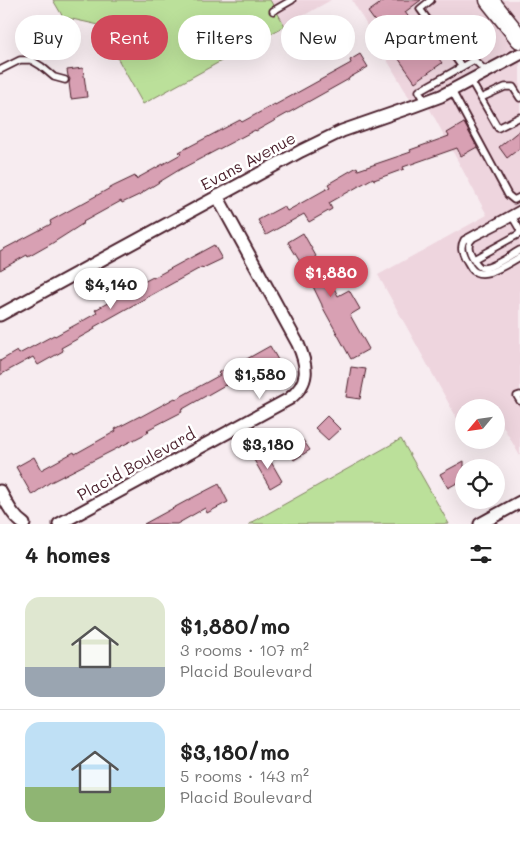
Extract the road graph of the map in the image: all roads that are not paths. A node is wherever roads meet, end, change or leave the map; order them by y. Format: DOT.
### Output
graph roads {
  1 [pos="292,0"];
  2 [pos="432,0"];
  3 [pos="493,1"];
  4 [pos="273,11"];
  5 [pos="520,39"];
  6 [pos="520,54"];
  7 [pos="462,67"];
  8 [pos="0,70"];
  9 [pos="487,72"];
  10 [pos="65,80"];
  11 [pos="471,81"];
  12 [pos="452,91"];
  13 [pos="482,98"];
  14 [pos="520,98"];
  15 [pos="426,102"];
  16 [pos="520,117"];
  17 [pos="217,196"];
  18 [pos="520,197"];
  19 [pos="520,209"];
  20 [pos="520,214"];
  21 [pos="513,218"];
  22 [pos="520,250"];
  23 [pos="520,257"];
  24 [pos="474,259"];
  25 [pos="0,315"];
  26 [pos="520,395"];
  27 [pos="520,401"];
  28 [pos="0,491"];
  29 [pos="520,502"];
  30 [pos="24,524"];
  31 [pos="59,524"];
  32 [pos="480,524"];
  1 -- 4 [label="lane"];
  2 -- 7 [label="lane"];
  3 -- 5 [label="main road"];
  6 -- 9 [label="street, Evans Avenue"];
  7 -- 9 [label="lane"];
  7 -- 15 [label="lane"];
  8 -- 10 [label="lane"];
  9 -- 11 [label="street, Evans Avenue"];
  11 -- 12 [label="street, Evans Avenue"];
  11 -- 13 [label="lane"];
  12 -- 15 [label="street, Evans Avenue"];
  12 -- 18 [label="lane"];
  13 -- 14 [label="lane"];
  13 -- 16 [label="lane"];
  15 -- 17 [label="street, Evans Avenue"];
  17 -- 25 [label="street, Evans Avenue"];
  17 -- 31 [label="street, Placid Boulevard"];
  19 -- 23 [label="lane"];
  20 -- 21 [label="lane"];
  21 -- 24 [label="lane"];
  21 -- 24 [label="lane"];
  22 -- 24 [label="lane"];
  26 -- 27 [label="lane"];
  28 -- 30 [label="street"];
  29 -- 32 [label="street"];
}
